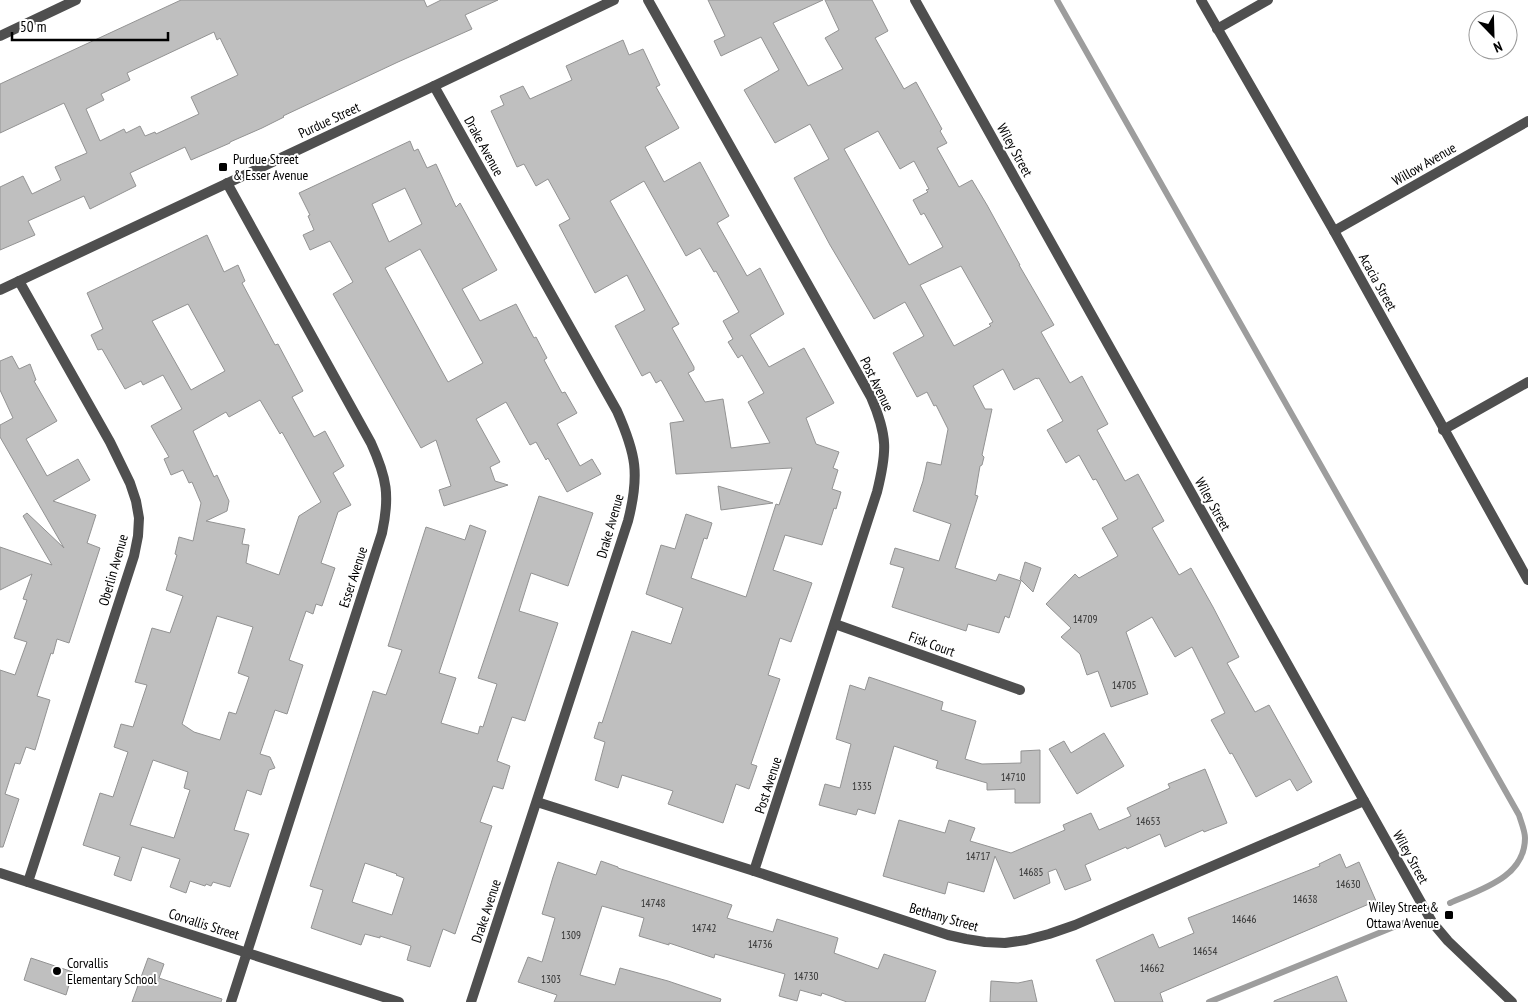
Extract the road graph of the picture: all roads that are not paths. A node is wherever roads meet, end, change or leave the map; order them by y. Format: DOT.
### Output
graph roads {
  1 [pos="76,0"];
  2 [pos="614,0"];
  3 [pos="648,0"];
  4 [pos="915,0"];
  5 [pos="1201,0"];
  6 [pos="1268,0"];
  7 [pos="1217,29"];
  8 [pos="0,36"];
  9 [pos="434,86"];
  10 [pos="1528,121"];
  11 [pos="227,183"];
  12 [pos="1334,231"];
  13 [pos="20,281"];
  14 [pos="0,290"];
  15 [pos="1528,382"];
  16 [pos="1444,430"];
  17 [pos="1528,580"];
  18 [pos="835,624"];
  19 [pos="1020,690"];
  20 [pos="1364,801"];
  21 [pos="537,802"];
  22 [pos="754,871"];
  23 [pos="0,873"];
  24 [pos="28,882"];
  25 [pos="247,952"];
  26 [pos="231,1002"];
  27 [pos="399,1002"];
  28 [pos="471,1002"];
  29 [pos="1512,1002"];
  1 -- 8 [label="street"];
  2 -- 9 [label="street, Purdue Street"];
  3 -- 18 [label="street, Post Avenue"];
  4 -- 20 [label="street, Wiley Street"];
  5 -- 7 [label="street, Acacia Street"];
  6 -- 7 [label="street"];
  7 -- 12 [label="street, Acacia Street"];
  9 -- 11 [label="street, Purdue Street"];
  9 -- 21 [label="street, Drake Avenue"];
  10 -- 12 [label="street, Willow Avenue"];
  11 -- 13 [label="street, Purdue Street"];
  11 -- 25 [label="street, Esser Avenue"];
  12 -- 16 [label="street, Acacia Street"];
  13 -- 14 [label="street, Purdue Street"];
  13 -- 24 [label="street, Oberlin Avenue"];
  15 -- 16 [label="street"];
  16 -- 17 [label="street, Acacia Street"];
  18 -- 19 [label="street, Fisk Court"];
  18 -- 22 [label="street, Post Avenue"];
  20 -- 22 [label="street, Bethany Street"];
  20 -- 29 [label="street, Wiley Street"];
  21 -- 22 [label="street, Bethany Street"];
  21 -- 28 [label="street, Drake Avenue"];
  23 -- 24 [label="street, Corvallis Street"];
  24 -- 25 [label="street, Corvallis Street"];
  25 -- 26 [label="street, Esser Avenue"];
  25 -- 27 [label="street, Corvallis Street"];
}
